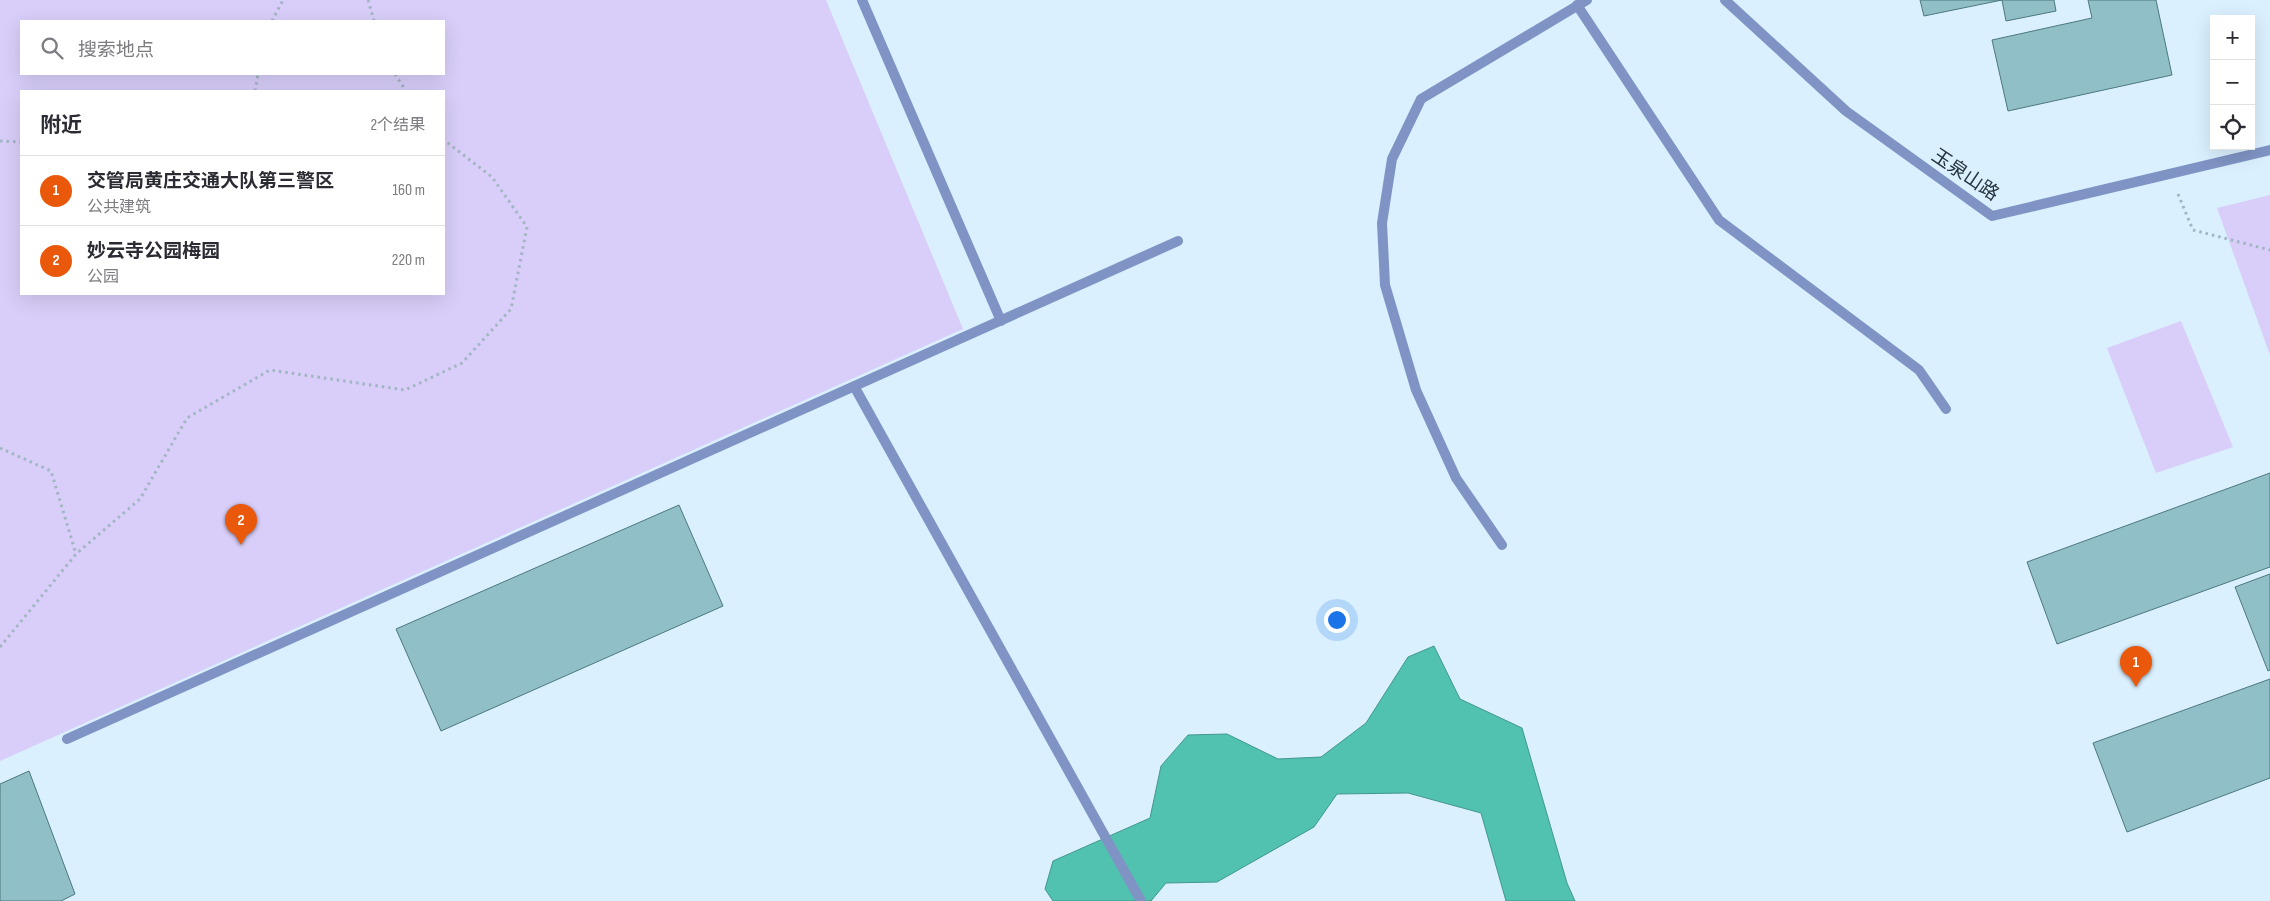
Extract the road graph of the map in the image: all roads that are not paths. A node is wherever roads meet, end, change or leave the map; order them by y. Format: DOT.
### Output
graph roads {
  1 [pos="862,0"];
  2 [pos="1587,0"];
  3 [pos="1725,0"];
  4 [pos="1577,4"];
  5 [pos="2270,150"];
  6 [pos="1178,241"];
  7 [pos="1001,320"];
  8 [pos="854,386"];
  9 [pos="1946,408"];
  10 [pos="1502,545"];
  11 [pos="67,740"];
  12 [pos="1141,901"];
  1 -- 7 [label="street"];
  2 -- 4 [label="street"];
  3 -- 5 [label="street, 玉泉山路"];
  4 -- 9 [label="street"];
  4 -- 10 [label="street"];
  6 -- 7 [label="street"];
  7 -- 8 [label="street"];
  8 -- 11 [label="street"];
  8 -- 12 [label="street"];
}
